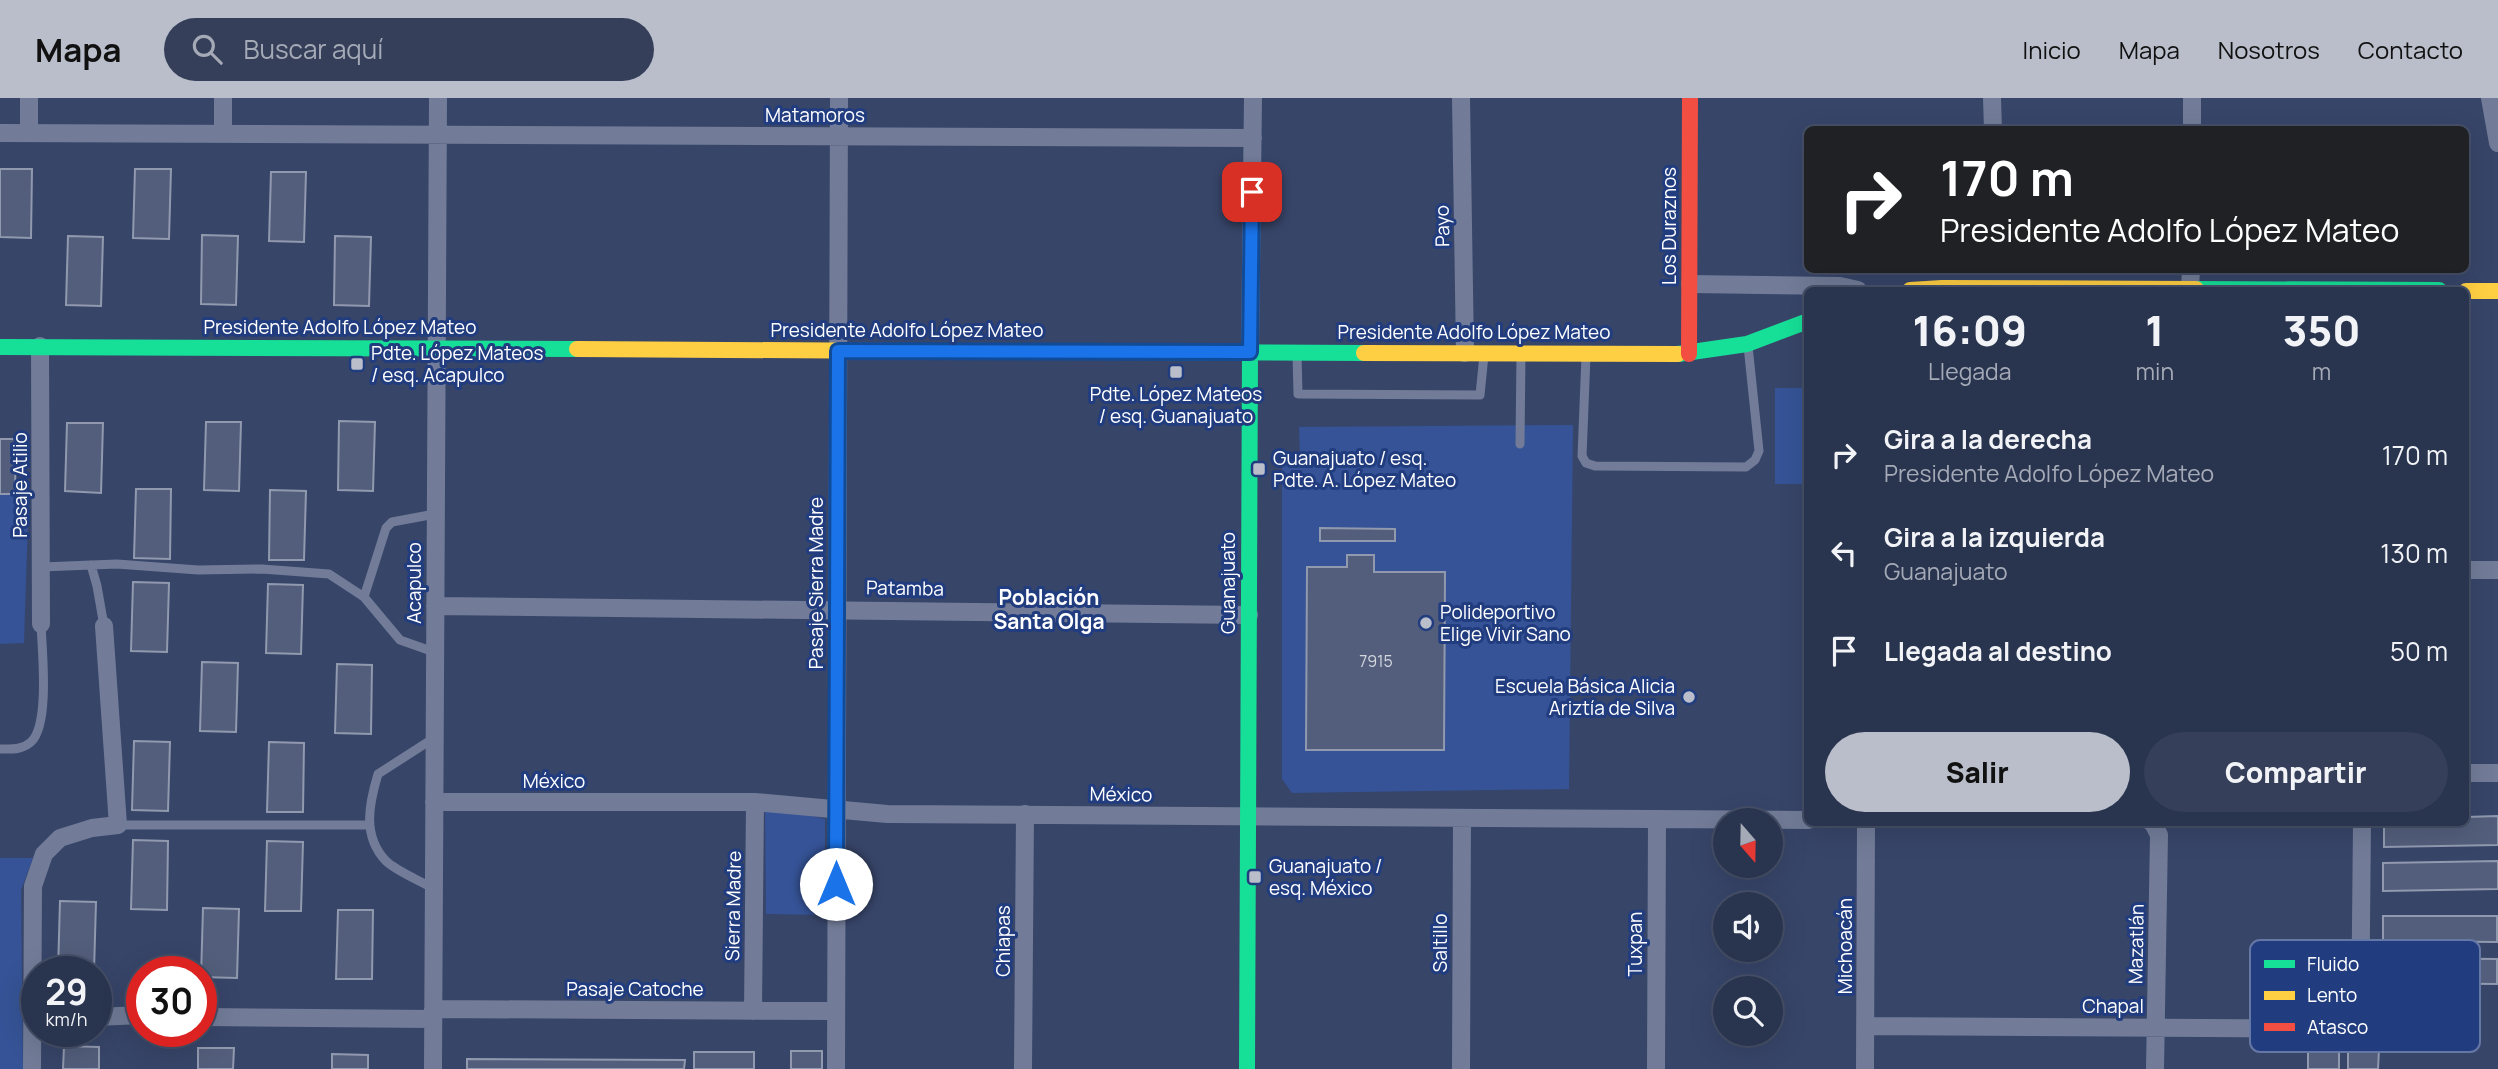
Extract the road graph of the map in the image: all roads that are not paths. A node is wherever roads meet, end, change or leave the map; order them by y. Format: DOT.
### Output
graph roads {
  1 [pos="29,98"];
  2 [pos="223,98"];
  3 [pos="438,98"];
  4 [pos="839,98"];
  5 [pos="1253,98"];
  6 [pos="1461,98"];
  7 [pos="1690,98"];
  8 [pos="1992,98"];
  9 [pos="2192,98"];
  10 [pos="2490,98"];
  11 [pos="1993,126"];
  12 [pos="2192,126"];
  13 [pos="0,133"];
  14 [pos="29,133"];
  15 [pos="223,134"];
  16 [pos="437,135"];
  17 [pos="839,136"];
  18 [pos="1253,138"];
  19 [pos="2498,144"];
  20 [pos="1690,284"];
  21 [pos="1844,287"];
  22 [pos="2469,291"];
  23 [pos="2498,291"];
  24 [pos="1804,323"];
  25 [pos="1747,345"];
  26 [pos="40,346"];
  27 [pos="0,347"];
  28 [pos="436,349"];
  29 [pos="838,351"];
  30 [pos="1250,352"];
  31 [pos="1297,353"];
  32 [pos="1484,353"];
  33 [pos="1465,354"];
  34 [pos="1521,354"];
  35 [pos="1586,354"];
  36 [pos="1689,354"];
  37 [pos="1520,444"];
  38 [pos="435,514"];
  39 [pos="91,565"];
  40 [pos="41,567"];
  41 [pos="2469,570"];
  42 [pos="2498,570"];
  43 [pos="364,597"];
  44 [pos="435,606"];
  45 [pos="837,609"];
  46 [pos="1249,615"];
  47 [pos="41,624"];
  48 [pos="104,626"];
  49 [pos="434,652"];
  50 [pos="434,738"];
  51 [pos="0,749"];
  52 [pos="2469,773"];
  53 [pos="2498,773"];
  54 [pos="434,802"];
  55 [pos="755,802"];
  56 [pos="837,809"];
  57 [pos="1025,814"];
  58 [pos="1248,817"];
  59 [pos="1462,818"];
  60 [pos="1657,819"];
  61 [pos="1804,820"];
  62 [pos="118,825"];
  63 [pos="370,825"];
  64 [pos="1866,826"];
  65 [pos="2155,826"];
  66 [pos="2362,826"];
  67 [pos="434,889"];
  68 [pos="2361,940"];
  69 [pos="34,956"];
  70 [pos="753,1011"];
  71 [pos="836,1011"];
  72 [pos="433,1014"];
  73 [pos="217,1017"];
  74 [pos="1865,1026"];
  75 [pos="2155,1028"];
  76 [pos="2250,1028"];
  77 [pos="33,1047"];
  78 [pos="32,1069"];
  79 [pos="433,1069"];
  80 [pos="836,1069"];
  81 [pos="1023,1069"];
  82 [pos="1247,1069"];
  83 [pos="1461,1069"];
  84 [pos="1656,1069"];
  85 [pos="1865,1069"];
  86 [pos="2155,1069"];
  1 -- 14 [label="street"];
  2 -- 15 [label="street"];
  3 -- 16 [label="street, Acapulco"];
  4 -- 17 [label="street, Pasaje Sierra Madre"];
  5 -- 18 [label="street, Guanajuato"];
  6 -- 33 [label="street, Payo"];
  7 -- 20 [label="street, Los Duraznos"];
  8 -- 11 [label="street"];
  9 -- 12 [label="street"];
  10 -- 19 [label="street"];
  13 -- 14 [label="street, Matamoros"];
  14 -- 15 [label="street, Matamoros"];
  15 -- 16 [label="street, Matamoros"];
  16 -- 17 [label="street, Matamoros"];
  16 -- 28 [label="street, Acapulco"];
  17 -- 18 [label="street, Matamoros"];
  17 -- 29 [label="street, Pasaje Sierra Madre"];
  18 -- 30 [label="street, Guanajuato"];
  20 -- 21 [label="street"];
  20 -- 36 [label="street, Los Duraznos"];
  22 -- 23 [label="street"];
  24 -- 25 [label="street, Presidente Adolfo López Mateo"];
  25 -- 35 [label="lane"];
  25 -- 36 [label="street, Presidente Adolfo López Mateo"];
  26 -- 27 [label="street, Presidente Adolfo López Mateo"];
  26 -- 28 [label="street, Presidente Adolfo López Mateo"];
  26 -- 40 [label="street, Pasaje Atilio"];
  28 -- 29 [label="street, Presidente Adolfo López Mateo"];
  28 -- 38 [label="street, Acapulco"];
  29 -- 30 [label="street, Presidente Adolfo López Mateo"];
  29 -- 45 [label="street, Pasaje Sierra Madre"];
  30 -- 31 [label="street, Presidente Adolfo López Mateo"];
  30 -- 46 [label="street, Guanajuato"];
  31 -- 32 [label="lane"];
  31 -- 33 [label="street, Presidente Adolfo López Mateo"];
  32 -- 33 [label="street, Presidente Adolfo López Mateo"];
  32 -- 34 [label="street, Presidente Adolfo López Mateo"];
  34 -- 35 [label="street, Presidente Adolfo López Mateo"];
  34 -- 37 [label="lane"];
  35 -- 36 [label="street, Presidente Adolfo López Mateo"];
  38 -- 43 [label="lane"];
  38 -- 44 [label="street, Acapulco"];
  39 -- 40 [label="lane"];
  39 -- 43 [label="lane"];
  39 -- 48 [label="lane"];
  40 -- 47 [label="street, Pasaje Atilio"];
  41 -- 42 [label="street"];
  43 -- 49 [label="lane"];
  44 -- 45 [label="street, Patamba"];
  44 -- 49 [label="street, Acapulco"];
  45 -- 46 [label="street, Patamba"];
  45 -- 56 [label="street, Pasaje Sierra Madre"];
  46 -- 58 [label="street, Guanajuato"];
  47 -- 51 [label="lane"];
  48 -- 62 [label="street"];
  49 -- 50 [label="street, Acapulco"];
  50 -- 54 [label="street, Acapulco"];
  50 -- 63 [label="lane"];
  52 -- 53 [label="street"];
  54 -- 55 [label="street, México"];
  54 -- 67 [label="street, Acapulco"];
  55 -- 56 [label="street, México"];
  55 -- 70 [label="street, Sierra Madre"];
  56 -- 57 [label="street, México"];
  56 -- 71 [label="street, Pasaje Sierra Madre"];
  57 -- 58 [label="street, México"];
  57 -- 81 [label="street, Chiapas"];
  58 -- 59 [label="street, México"];
  58 -- 82 [label="street, Guanajuato"];
  59 -- 60 [label="street, México"];
  59 -- 83 [label="street, Saltillo"];
  60 -- 61 [label="street, México"];
  60 -- 84 [label="street, Tuxpan"];
  62 -- 63 [label="lane"];
  62 -- 69 [label="street"];
  63 -- 67 [label="lane"];
  64 -- 74 [label="street, Michoacán"];
  65 -- 75 [label="street, Mazatlán"];
  66 -- 68 [label="street, Chapal"];
  67 -- 72 [label="street, Acapulco"];
  70 -- 71 [label="street, Pasaje Catoche"];
  70 -- 72 [label="street, Pasaje Catoche"];
  71 -- 80 [label="street, Pasaje Sierra Madre"];
  72 -- 73 [label="street, Pasaje Catoche"];
  72 -- 79 [label="street, Acapulco"];
  74 -- 75 [label="street, Chapal"];
  74 -- 85 [label="street, Michoacán"];
  75 -- 76 [label="street, Chapal"];
  75 -- 86 [label="street, Mazatlán"];
  77 -- 78 [label="street"];
}
